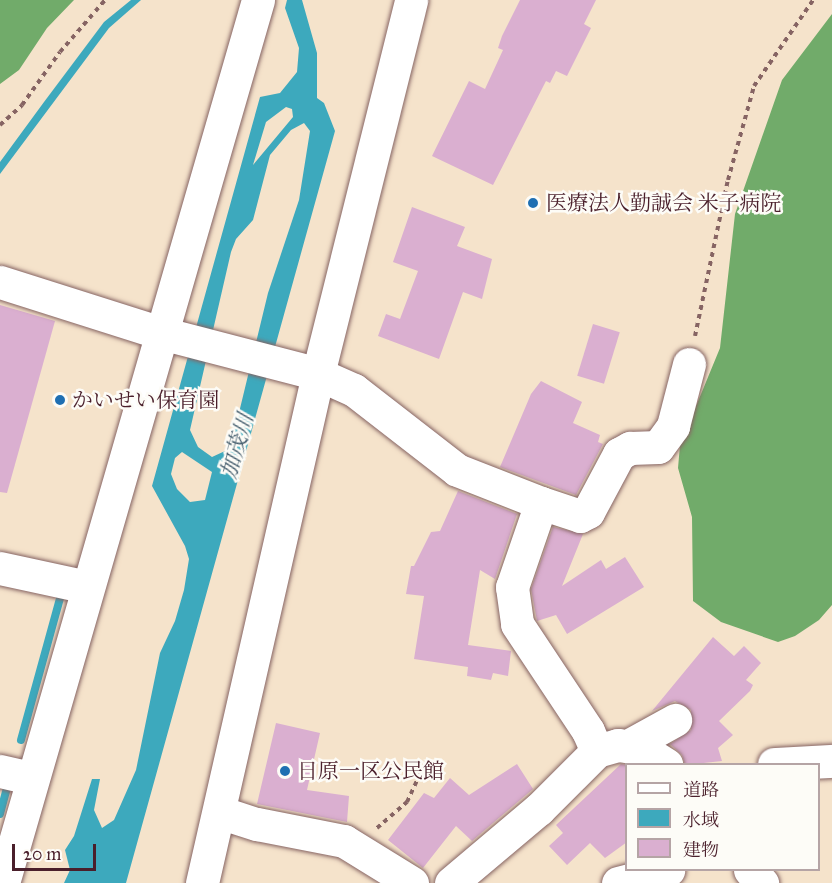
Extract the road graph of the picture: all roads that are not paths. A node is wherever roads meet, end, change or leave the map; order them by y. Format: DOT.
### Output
graph roads {
  1 [pos="258,0"];
  2 [pos="411,0"];
  3 [pos="0,282"];
  4 [pos="169,335"];
  5 [pos="689,364"];
  6 [pos="305,371"];
  7 [pos="541,503"];
  8 [pos="0,568"];
  9 [pos="87,587"];
  10 [pos="675,720"];
  11 [pos="612,749"];
  12 [pos="832,761"];
  13 [pos="663,763"];
  14 [pos="803,763"];
  15 [pos="0,771"];
  16 [pos="31,778"];
  17 [pos="219,812"];
  18 [pos="664,871"];
  19 [pos="751,871"];
  20 [pos="3,883"];
  21 [pos="202,883"];
  22 [pos="412,883"];
  23 [pos="451,883"];
  24 [pos="618,883"];
  25 [pos="762,883"];
  1 -- 4 [label="street"];
  2 -- 6 [label="street"];
  3 -- 4 [label="street"];
  4 -- 6 [label="street"];
  4 -- 9 [label="street"];
  5 -- 7 [label="street"];
  6 -- 7 [label="street"];
  6 -- 17 [label="street"];
  7 -- 11 [label="street"];
  8 -- 9 [label="street"];
  9 -- 16 [label="street"];
  10 -- 11 [label="street"];
  11 -- 13 [label="street"];
  11 -- 23 [label="street"];
  12 -- 14 [label="street"];
  15 -- 16 [label="street"];
  16 -- 20 [label="street"];
  17 -- 21 [label="street"];
  17 -- 22 [label="street"];
  18 -- 24 [label="street"];
  19 -- 25 [label="street"];
}
